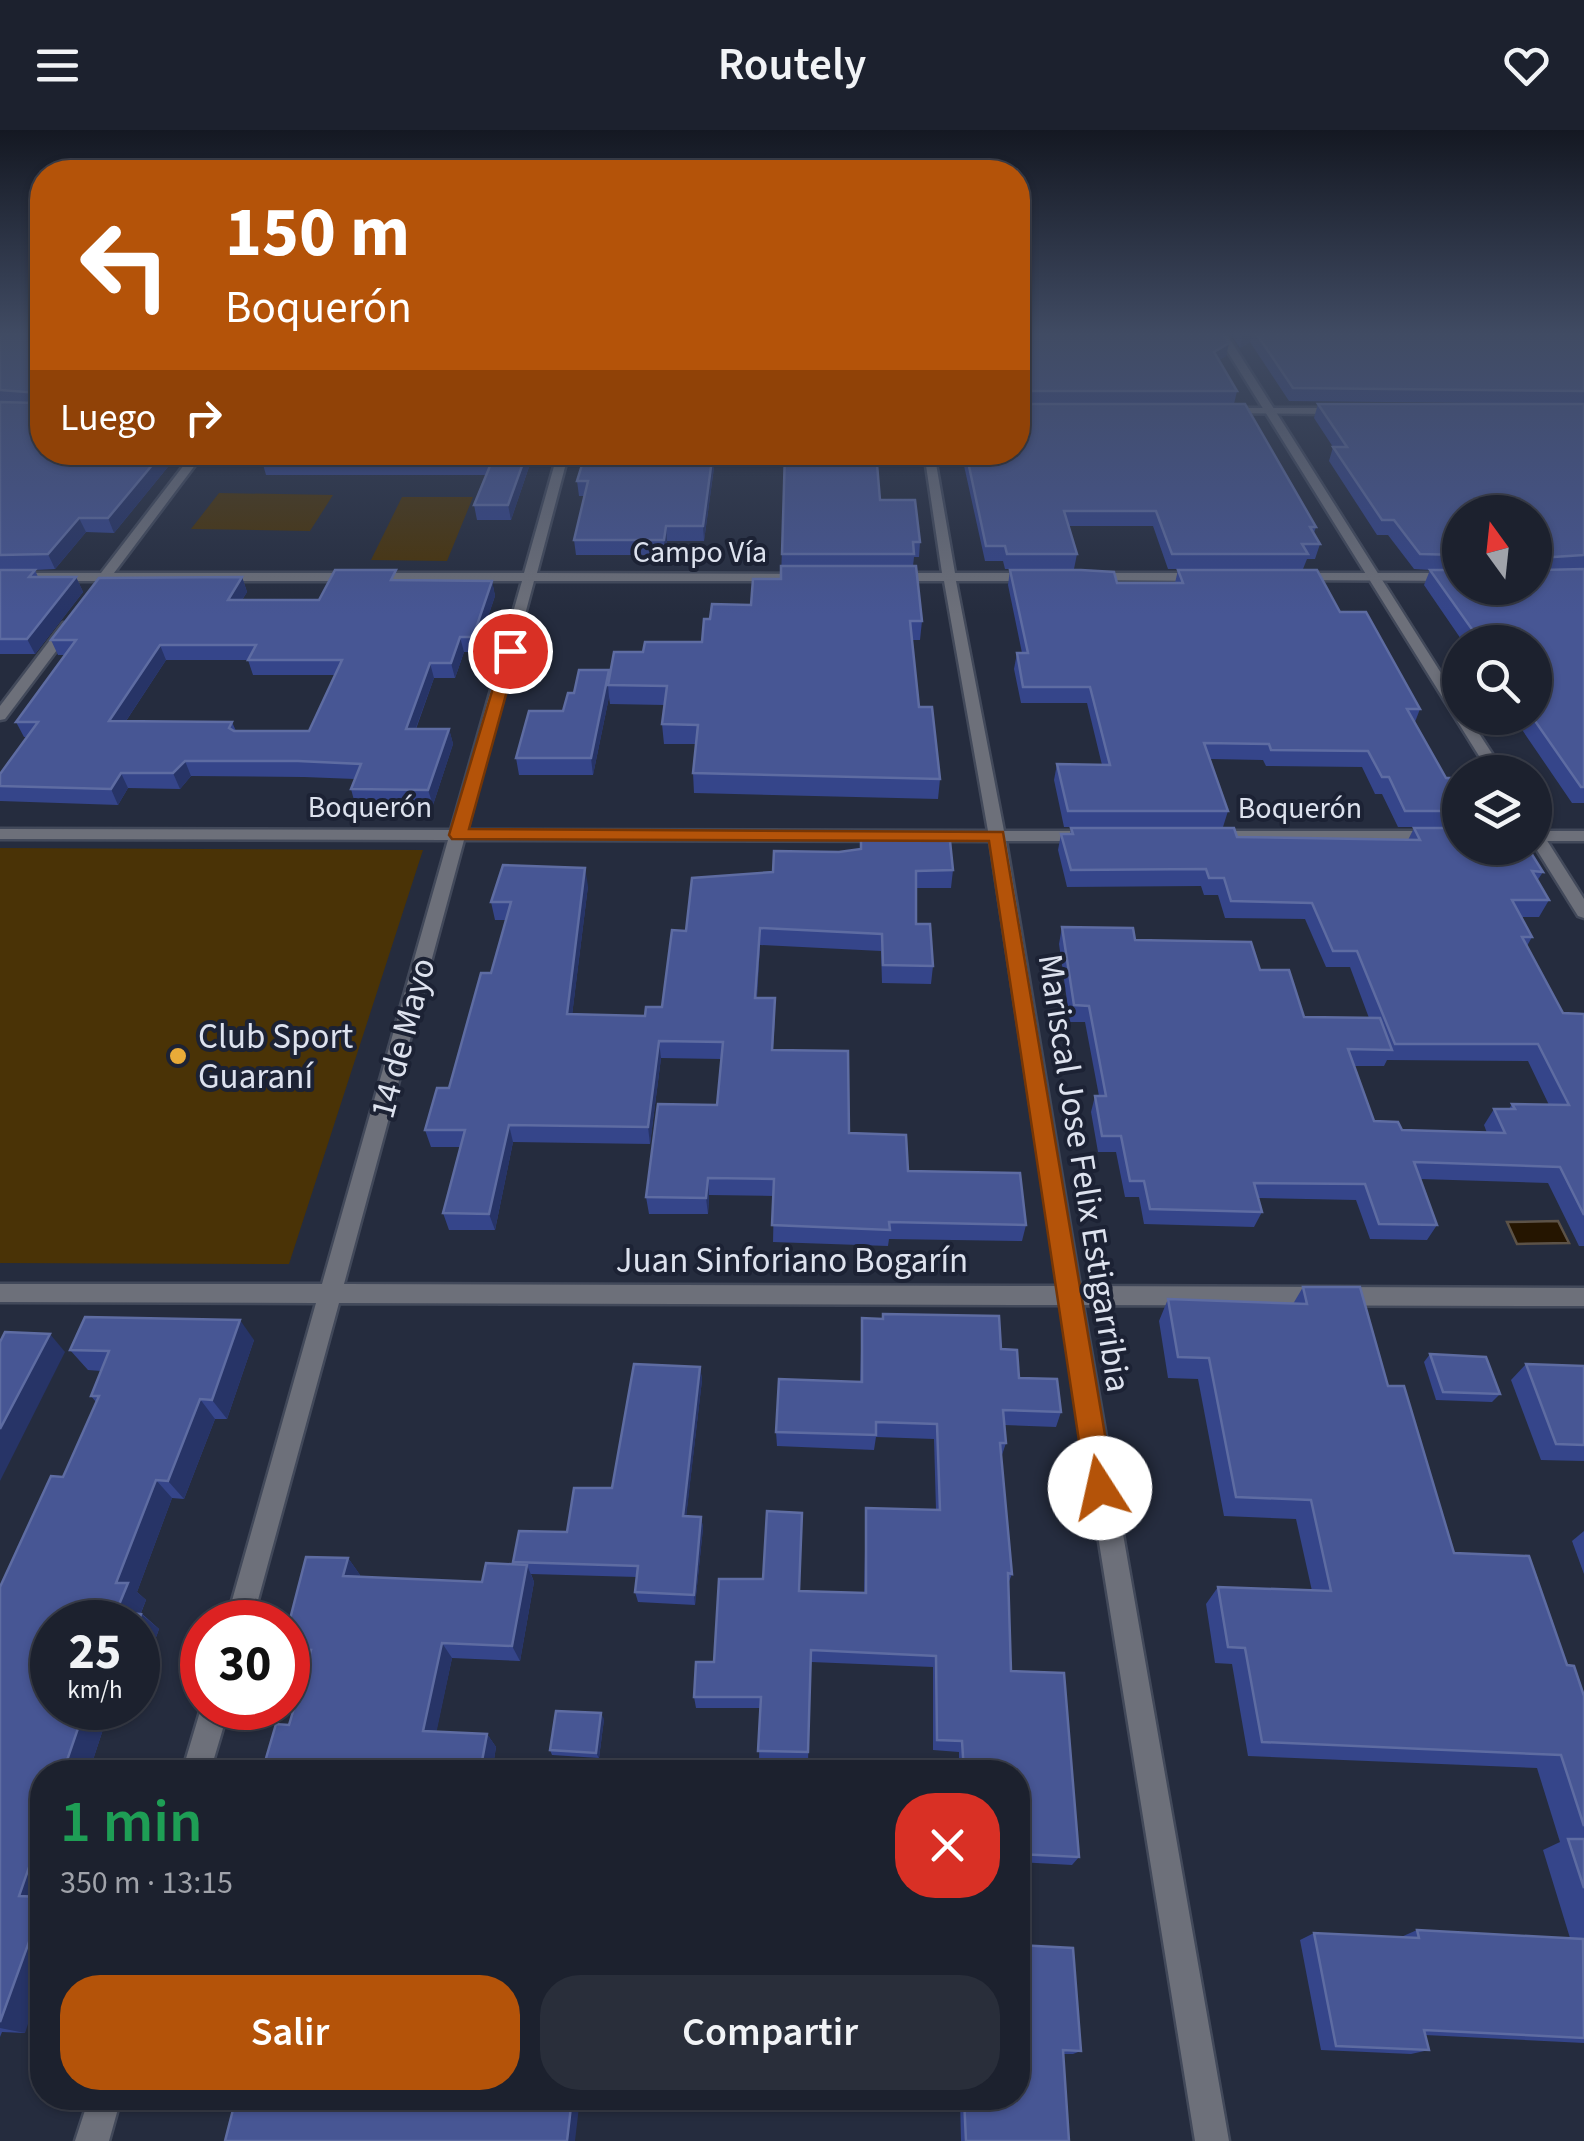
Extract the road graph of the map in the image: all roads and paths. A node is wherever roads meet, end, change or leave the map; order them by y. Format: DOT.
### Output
graph roads {
  1 [pos="1280,427"];
  2 [pos="190,465"];
  3 [pos="561,465"];
  4 [pos="931,465"];
  5 [pos="0,577"];
  6 [pos="105,577"];
  7 [pos="532,577"];
  8 [pos="828,577"];
  9 [pos="868,577"];
  10 [pos="946,577"];
  11 [pos="1044,577"];
  12 [pos="1083,577"];
  13 [pos="1219,577"];
  14 [pos="1277,577"];
  15 [pos="1374,577"];
  16 [pos="1442,577"];
  17 [pos="93,592"];
  18 [pos="82,608"];
  19 [pos="1442,686"];
  20 [pos="0,716"];
  21 [pos="0,834"];
  22 [pos="458,835"];
  23 [pos="1552,835"];
  24 [pos="997,836"];
  25 [pos="1113,836"];
  26 [pos="1190,836"];
  27 [pos="1442,836"];
  28 [pos="1584,836"];
  29 [pos="1552,862"];
  30 [pos="1584,912"];
  31 [pos="0,1293"];
  32 [pos="332,1294"];
  33 [pos="1068,1296"];
  34 [pos="1584,1297"];
  35 [pos="245,1600"];
  36 [pos="208,1730"];
  37 [pos="200,1760"];
  38 [pos="101,2110"];
  39 [pos="92,2141"];
  40 [pos="1212,2141"];
  1 -- 15 [label="street"];
  2 -- 6 [label="street"];
  3 -- 7 [label="street, 14 de Mayo"];
  4 -- 10 [label="street, Mariscal Jose Felix Estigarribia"];
  5 -- 6 [label="street, Campo Vía"];
  6 -- 7 [label="street, Campo Vía"];
  6 -- 17 [label="street"];
  7 -- 8 [label="street, Campo Vía"];
  7 -- 22 [label="street, 14 de Mayo"];
  9 -- 10 [label="street"];
  10 -- 11 [label="street"];
  10 -- 24 [label="street, Mariscal Jose Felix Estigarribia"];
  12 -- 13 [label="street"];
  14 -- 15 [label="street"];
  15 -- 16 [label="street"];
  15 -- 19 [label="street"];
  18 -- 20 [label="street"];
  21 -- 22 [label="street, Boquerón"];
  22 -- 24 [label="street, Boquerón"];
  22 -- 32 [label="street, 14 de Mayo"];
  23 -- 28 [label="street"];
  24 -- 25 [label="street, Boquerón"];
  24 -- 33 [label="street, Mariscal Jose Felix Estigarribia"];
  26 -- 27 [label="street, Boquerón"];
  29 -- 30 [label="street"];
  31 -- 32 [label="street, Juan Sinforiano Bogarín"];
  32 -- 33 [label="street, Juan Sinforiano Bogarín"];
  32 -- 35 [label="street, 14 de Mayo"];
  33 -- 34 [label="street, Juan Sinforiano Bogarín"];
  33 -- 40 [label="street, Mariscal Jose Felix Estigarribia"];
  36 -- 37 [label="street"];
  38 -- 39 [label="street"];
}
